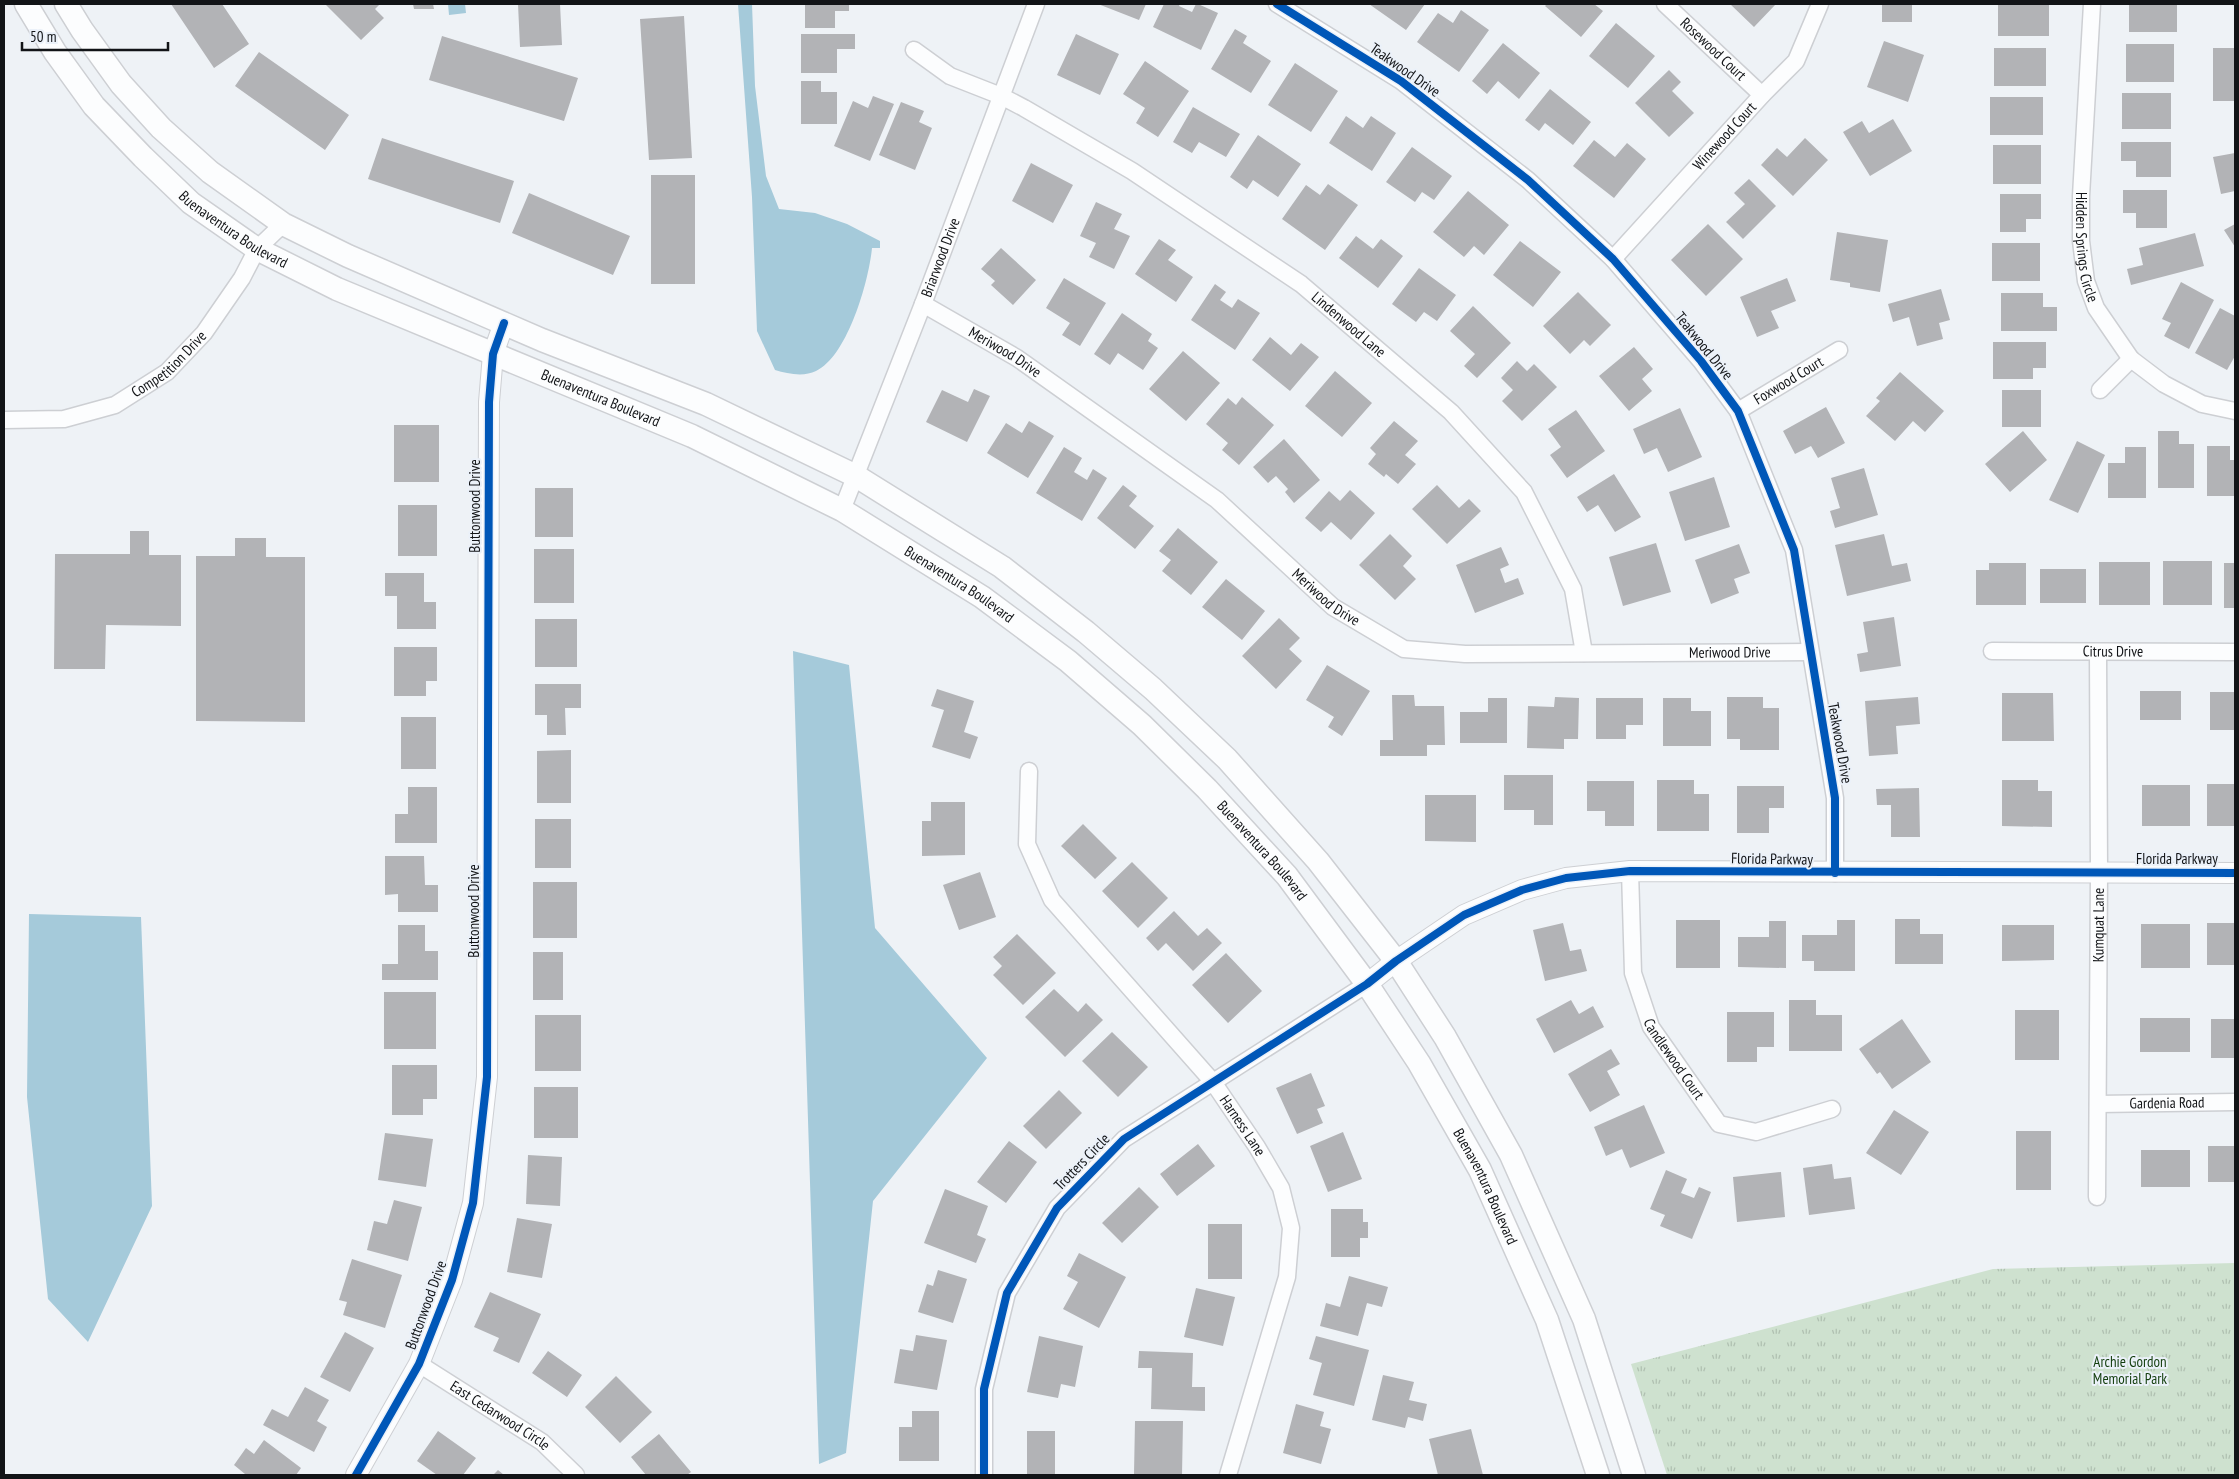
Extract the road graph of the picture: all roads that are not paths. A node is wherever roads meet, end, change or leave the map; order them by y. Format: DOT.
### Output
graph roads {
  1 [pos="26,4"];
  2 [pos="66,4"];
  3 [pos="1036,4"];
  4 [pos="1277,4"];
  5 [pos="1665,4"];
  6 [pos="1820,4"];
  7 [pos="2092,4"];
  8 [pos="914,50"];
  9 [pos="1762,95"];
  10 [pos="1001,96"];
  11 [pos="283,224"];
  12 [pos="257,249"];
  13 [pos="1613,259"];
  14 [pos="923,304"];
  15 [pos="504,323"];
  16 [pos="1839,350"];
  17 [pos="493,354"];
  18 [pos="2131,359"];
  19 [pos="2100,390"];
  20 [pos="1738,411"];
  21 [pos="2235,411"];
  22 [pos="4,420"];
  23 [pos="856,476"];
  24 [pos="842,510"];
  25 [pos="1992,651"];
  26 [pos="1810,652"];
  27 [pos="2098,652"];
  28 [pos="2235,652"];
  29 [pos="1584,653"];
  30 [pos="1029,771"];
  31 [pos="1630,871"];
  32 [pos="1835,873"];
  33 [pos="2099,873"];
  34 [pos="2235,873"];
  35 [pos="1396,961"];
  36 [pos="1367,984"];
  37 [pos="1213,1082"];
  38 [pos="2235,1102"];
  39 [pos="2098,1104"];
  40 [pos="1832,1109"];
  41 [pos="2097,1197"];
  42 [pos="419,1364"];
  43 [pos="1232,1474"];
  44 [pos="356,1475"];
  45 [pos="576,1475"];
  46 [pos="984,1475"];
  47 [pos="1598,1475"];
  48 [pos="1634,1475"];
  1 -- 12 [label="main road, Buenaventura Boulevard"];
  2 -- 11 [label="main road, Buenaventura Boulevard"];
  3 -- 10 [label="street, Briarwood Drive"];
  4 -- 13 [label="street, Teakwood Drive"];
  5 -- 9 [label="street, Rosewood Court"];
  6 -- 9 [label="street, Winewood Court"];
  7 -- 18 [label="street, Hidden Springs Circle"];
  8 -- 10 [label="street, Lindenwood Lane"];
  9 -- 13 [label="street, Winewood Court"];
  10 -- 14 [label="street, Briarwood Drive"];
  10 -- 29 [label="street, Lindenwood Lane"];
  11 -- 12 [label="street, Competition Drive"];
  11 -- 15 [label="main road, Buenaventura Boulevard"];
  12 -- 17 [label="main road, Buenaventura Boulevard"];
  12 -- 22 [label="street, Competition Drive"];
  13 -- 20 [label="street, Teakwood Drive"];
  14 -- 23 [label="street, Briarwood Drive"];
  14 -- 29 [label="street, Meriwood Drive"];
  15 -- 17 [label="street, Buttonwood Drive"];
  15 -- 23 [label="main road, Buenaventura Boulevard"];
  16 -- 20 [label="street, Foxwood Court"];
  17 -- 24 [label="main road, Buenaventura Boulevard"];
  17 -- 42 [label="street, Buttonwood Drive"];
  18 -- 19 [label="street"];
  18 -- 21 [label="street, Hidden Springs Circle"];
  20 -- 26 [label="street, Teakwood Drive"];
  23 -- 24 [label="street, Briarwood Drive"];
  23 -- 35 [label="main road, Buenaventura Boulevard"];
  24 -- 36 [label="main road, Buenaventura Boulevard"];
  25 -- 27 [label="street, Citrus Drive"];
  26 -- 29 [label="street, Meriwood Drive"];
  26 -- 32 [label="street, Teakwood Drive"];
  27 -- 28 [label="street, Citrus Drive"];
  27 -- 33 [label="street, Kumquat Lane"];
  30 -- 37 [label="street, Harness Lane"];
  31 -- 32 [label="street, Florida Parkway"];
  31 -- 35 [label="street, Florida Parkway"];
  31 -- 40 [label="street, Candlewood Court"];
  32 -- 33 [label="street, Florida Parkway"];
  33 -- 34 [label="street, Florida Parkway"];
  33 -- 39 [label="street, Kumquat Lane"];
  35 -- 36 [label="street, Florida Parkway"];
  35 -- 48 [label="main road, Buenaventura Boulevard"];
  36 -- 37 [label="street, Trotters Circle"];
  36 -- 47 [label="main road, Buenaventura Boulevard"];
  37 -- 43 [label="street, Harness Lane"];
  37 -- 46 [label="street, Trotters Circle"];
  38 -- 39 [label="street, Gardenia Road"];
  39 -- 41 [label="street, Kumquat Lane"];
  42 -- 44 [label="street, Buttonwood Drive"];
  42 -- 45 [label="street, East Cedarwood Circle"];
}
